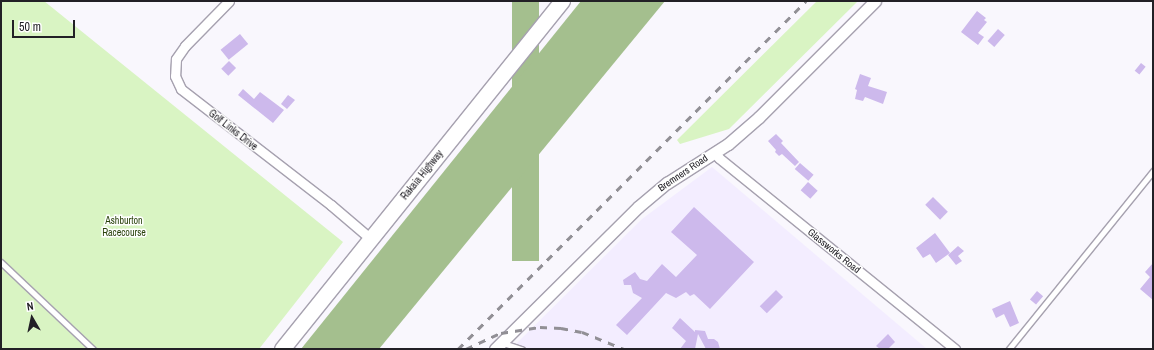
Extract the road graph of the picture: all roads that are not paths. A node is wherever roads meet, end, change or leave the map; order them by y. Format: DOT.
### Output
graph roads {
  1 [pos="229,1"];
  2 [pos="562,1"];
  3 [pos="874,1"];
  4 [pos="715,152"];
  5 [pos="1153,171"];
  6 [pos="372,239"];
  7 [pos="1,262"];
  8 [pos="499,346"];
  9 [pos="93,349"];
  10 [pos="282,349"];
  11 [pos="522,349"];
  12 [pos="955,349"];
  13 [pos="1009,349"];
  1 -- 6 [label="street, Golf Links Drive"];
  2 -- 6 [label="highway, Rakaia Highway"];
  3 -- 4 [label="street, Bremners Road"];
  4 -- 8 [label="street, Bremners Road"];
  4 -- 12 [label="street, Glassworks Road"];
  5 -- 13 [label="lane"];
  6 -- 10 [label="highway, Rakaia Highway"];
  7 -- 9 [label="lane"];
  8 -- 11 [label="lane"];
}
